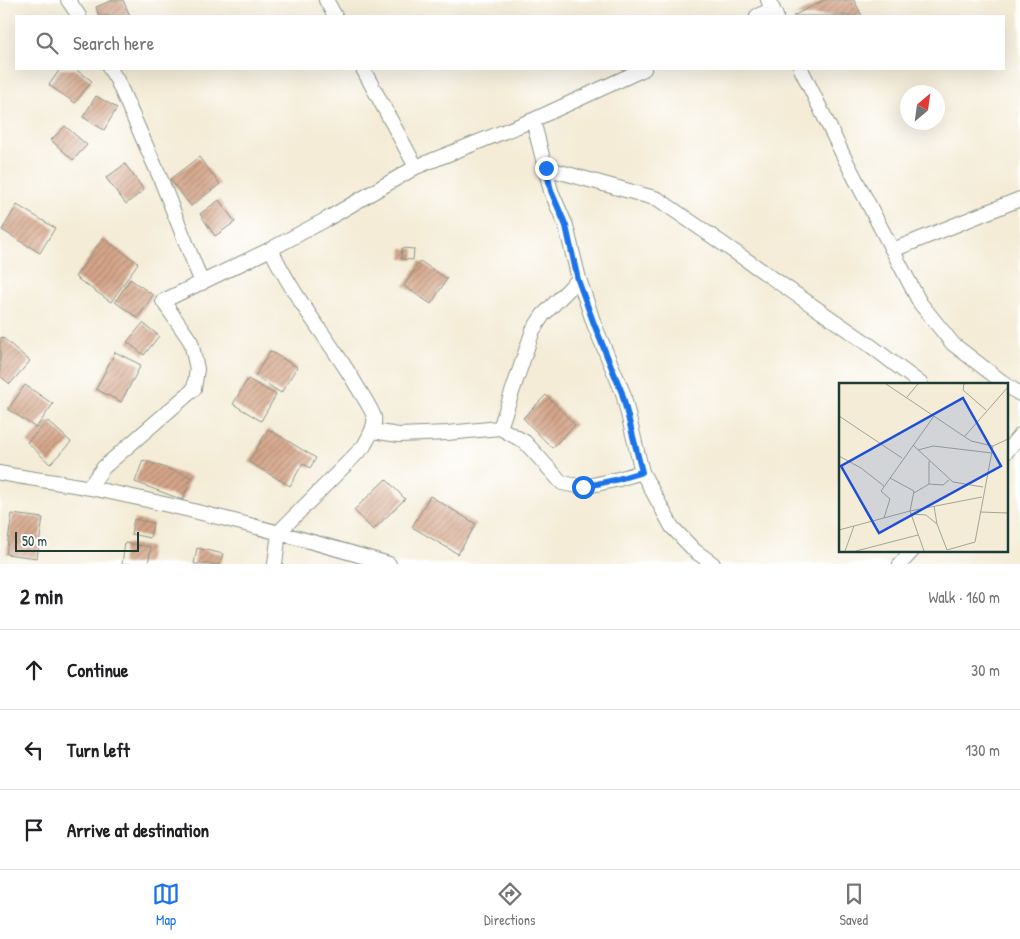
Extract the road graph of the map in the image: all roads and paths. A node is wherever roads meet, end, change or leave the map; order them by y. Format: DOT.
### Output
graph roads {
  1 [pos="68,0"];
  2 [pos="326,0"];
  3 [pos="772,8"];
  4 [pos="78,15"];
  5 [pos="334,15"];
  6 [pos="759,15"];
  7 [pos="111,70"];
  8 [pos="364,70"];
  9 [pos="642,70"];
  10 [pos="801,70"];
  11 [pos="533,120"];
  12 [pos="416,167"];
  13 [pos="546,168"];
  14 [pos="1020,199"];
  15 [pos="272,249"];
  16 [pos="893,250"];
  17 [pos="578,280"];
  18 [pos="202,283"];
  19 [pos="920,383"];
  20 [pos="1005,383"];
  21 [pos="1008,385"];
  22 [pos="1020,394"];
  23 [pos="500,428"];
  24 [pos="372,431"];
  25 [pos="1020,435"];
  26 [pos="1008,449"];
  27 [pos="642,472"];
  28 [pos="0,473"];
  29 [pos="90,488"];
  30 [pos="279,532"];
  31 [pos="911,552"];
  32 [pos="360,560"];
  33 [pos="280,562"];
  34 [pos="389,564"];
  35 [pos="713,564"];
  36 [pos="900,564"];
  1 -- 4 [label="street"];
  2 -- 5 [label="street"];
  3 -- 6 [label="street"];
  7 -- 18 [label="street"];
  8 -- 12 [label="street"];
  9 -- 11 [label="street"];
  10 -- 16 [label="street"];
  11 -- 12 [label="street"];
  11 -- 13 [label="street"];
  12 -- 15 [label="street"];
  13 -- 17 [label="street"];
  13 -- 19 [label="street"];
  14 -- 16 [label="street"];
  15 -- 18 [label="street"];
  15 -- 24 [label="street"];
  16 -- 20 [label="street"];
  17 -- 23 [label="street"];
  17 -- 27 [label="street"];
  18 -- 29 [label="street"];
  21 -- 22 [label="street"];
  23 -- 24 [label="street"];
  23 -- 27 [label="street"];
  24 -- 30 [label="street"];
  25 -- 26 [label="street"];
  27 -- 35 [label="street"];
  28 -- 29 [label="street"];
  29 -- 30 [label="street"];
  30 -- 32 [label="street"];
  30 -- 33 [label="street"];
  31 -- 36 [label="street"];
  32 -- 34 [label="street"];
}
